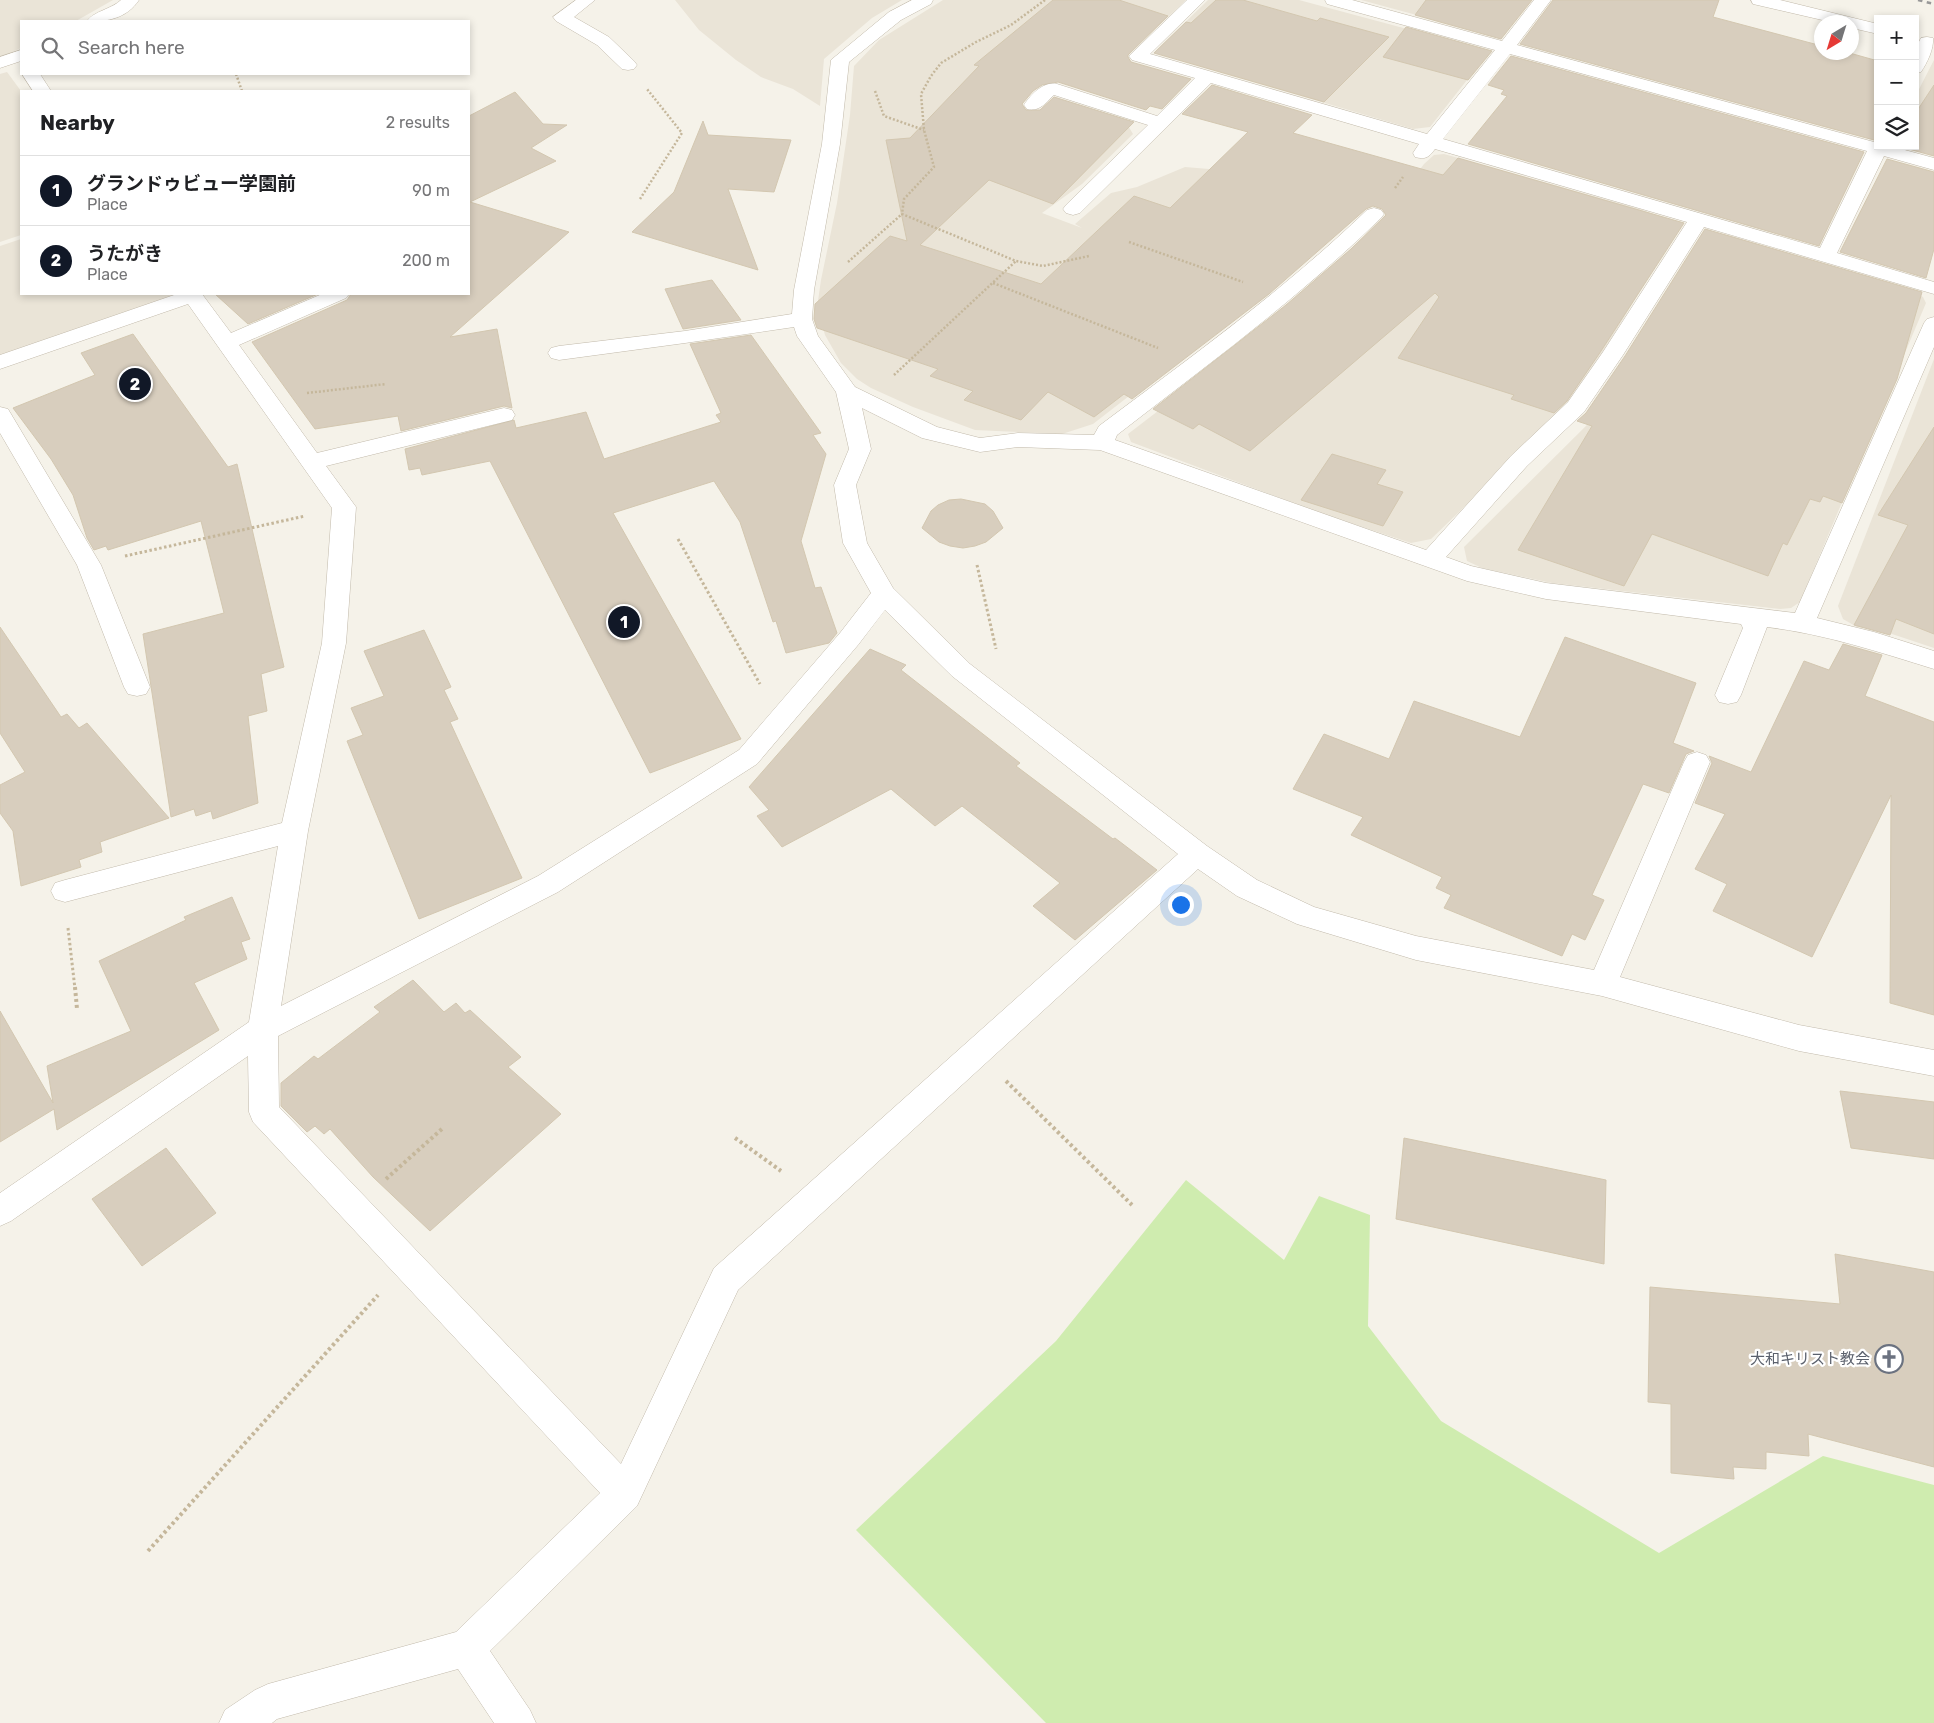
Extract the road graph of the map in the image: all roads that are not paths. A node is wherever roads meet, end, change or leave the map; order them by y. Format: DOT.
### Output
graph roads {
  1 [pos="131,0"];
  2 [pos="587,0"];
  3 [pos="925,0"];
  4 [pos="1197,0"];
  5 [pos="1333,0"];
  6 [pos="1543,0"];
  7 [pos="1759,0"];
  8 [pos="1819,15"];
  9 [pos="98,20"];
  10 [pos="1859,25"];
  11 [pos="1874,28"];
  12 [pos="1925,41"];
  13 [pos="1506,48"];
  14 [pos="20,57"];
  15 [pos="1918,60"];
  16 [pos="0,62"];
  17 [pos="628,65"];
  18 [pos="32,75"];
  19 [pos="1208,76"];
  20 [pos="41,90"];
  21 [pos="1033,105"];
  22 [pos="1160,123"];
  23 [pos="1427,147"];
  24 [pos="1874,147"];
  25 [pos="1878,150"];
  26 [pos="1886,150"];
  27 [pos="1934,164"];
  28 [pos="1073,209"];
  29 [pos="1374,214"];
  30 [pos="1699,220"];
  31 [pos="1826,256"];
  32 [pos="1934,288"];
  33 [pos="190,295"];
  34 [pos="194,295"];
  35 [pos="337,295"];
  36 [pos="802,318"];
  37 [pos="1934,324"];
  38 [pos="227,342"];
  39 [pos="558,352"];
  40 [pos="0,362"];
  41 [pos="856,396"];
  42 [pos="0,414"];
  43 [pos="504,415"];
  44 [pos="1102,443"];
  45 [pos="312,462"];
  46 [pos="1430,560"];
  47 [pos="884,594"];
  48 [pos="1751,616"];
  49 [pos="1803,623"];
  50 [pos="1934,660"];
  51 [pos="137,686"];
  52 [pos="1728,695"];
  53 [pos="1696,762"];
  54 [pos="294,831"];
  55 [pos="1197,854"];
  56 [pos="65,891"];
  57 [pos="1602,984"];
  58 [pos="264,1029"];
  59 [pos="1934,1063"];
  60 [pos="0,1211"];
  61 [pos="625,1494"];
  62 [pos="466,1648"];
  63 [pos="261,1716"];
  64 [pos="517,1723"];
  1 -- 9 [label="street"];
  2 -- 17 [label="street"];
  3 -- 36 [label="street"];
  4 -- 19 [label="street"];
  5 -- 13 [label="street"];
  6 -- 13 [label="street"];
  7 -- 8 [label="street"];
  10 -- 11 [label="street"];
  12 -- 15 [label="street"];
  13 -- 23 [label="street"];
  13 -- 24 [label="street"];
  14 -- 16 [label="street"];
  18 -- 20 [label="street"];
  19 -- 22 [label="street"];
  19 -- 23 [label="street"];
  21 -- 22 [label="street"];
  22 -- 28 [label="street"];
  23 -- 30 [label="street"];
  25 -- 31 [label="street"];
  26 -- 27 [label="street"];
  29 -- 44 [label="street"];
  30 -- 31 [label="street"];
  30 -- 46 [label="street"];
  31 -- 32 [label="street"];
  33 -- 40 [label="street"];
  34 -- 38 [label="street"];
  35 -- 38 [label="street"];
  36 -- 39 [label="street"];
  36 -- 41 [label="street"];
  37 -- 49 [label="street"];
  38 -- 45 [label="street"];
  41 -- 44 [label="street"];
  41 -- 47 [label="street"];
  42 -- 51 [label="street"];
  43 -- 45 [label="street"];
  44 -- 46 [label="street"];
  45 -- 54 [label="street"];
  46 -- 48 [label="street"];
  47 -- 55 [label="street"];
  47 -- 58 [label="street"];
  48 -- 49 [label="street"];
  48 -- 52 [label="street"];
  49 -- 50 [label="street"];
  53 -- 57 [label="street"];
  54 -- 56 [label="street"];
  54 -- 58 [label="street"];
  55 -- 57 [label="street"];
  55 -- 61 [label="street"];
  57 -- 59 [label="street"];
  58 -- 60 [label="street"];
  58 -- 61 [label="street"];
  61 -- 62 [label="street"];
  62 -- 63 [label="street"];
  62 -- 64 [label="street"];
}
